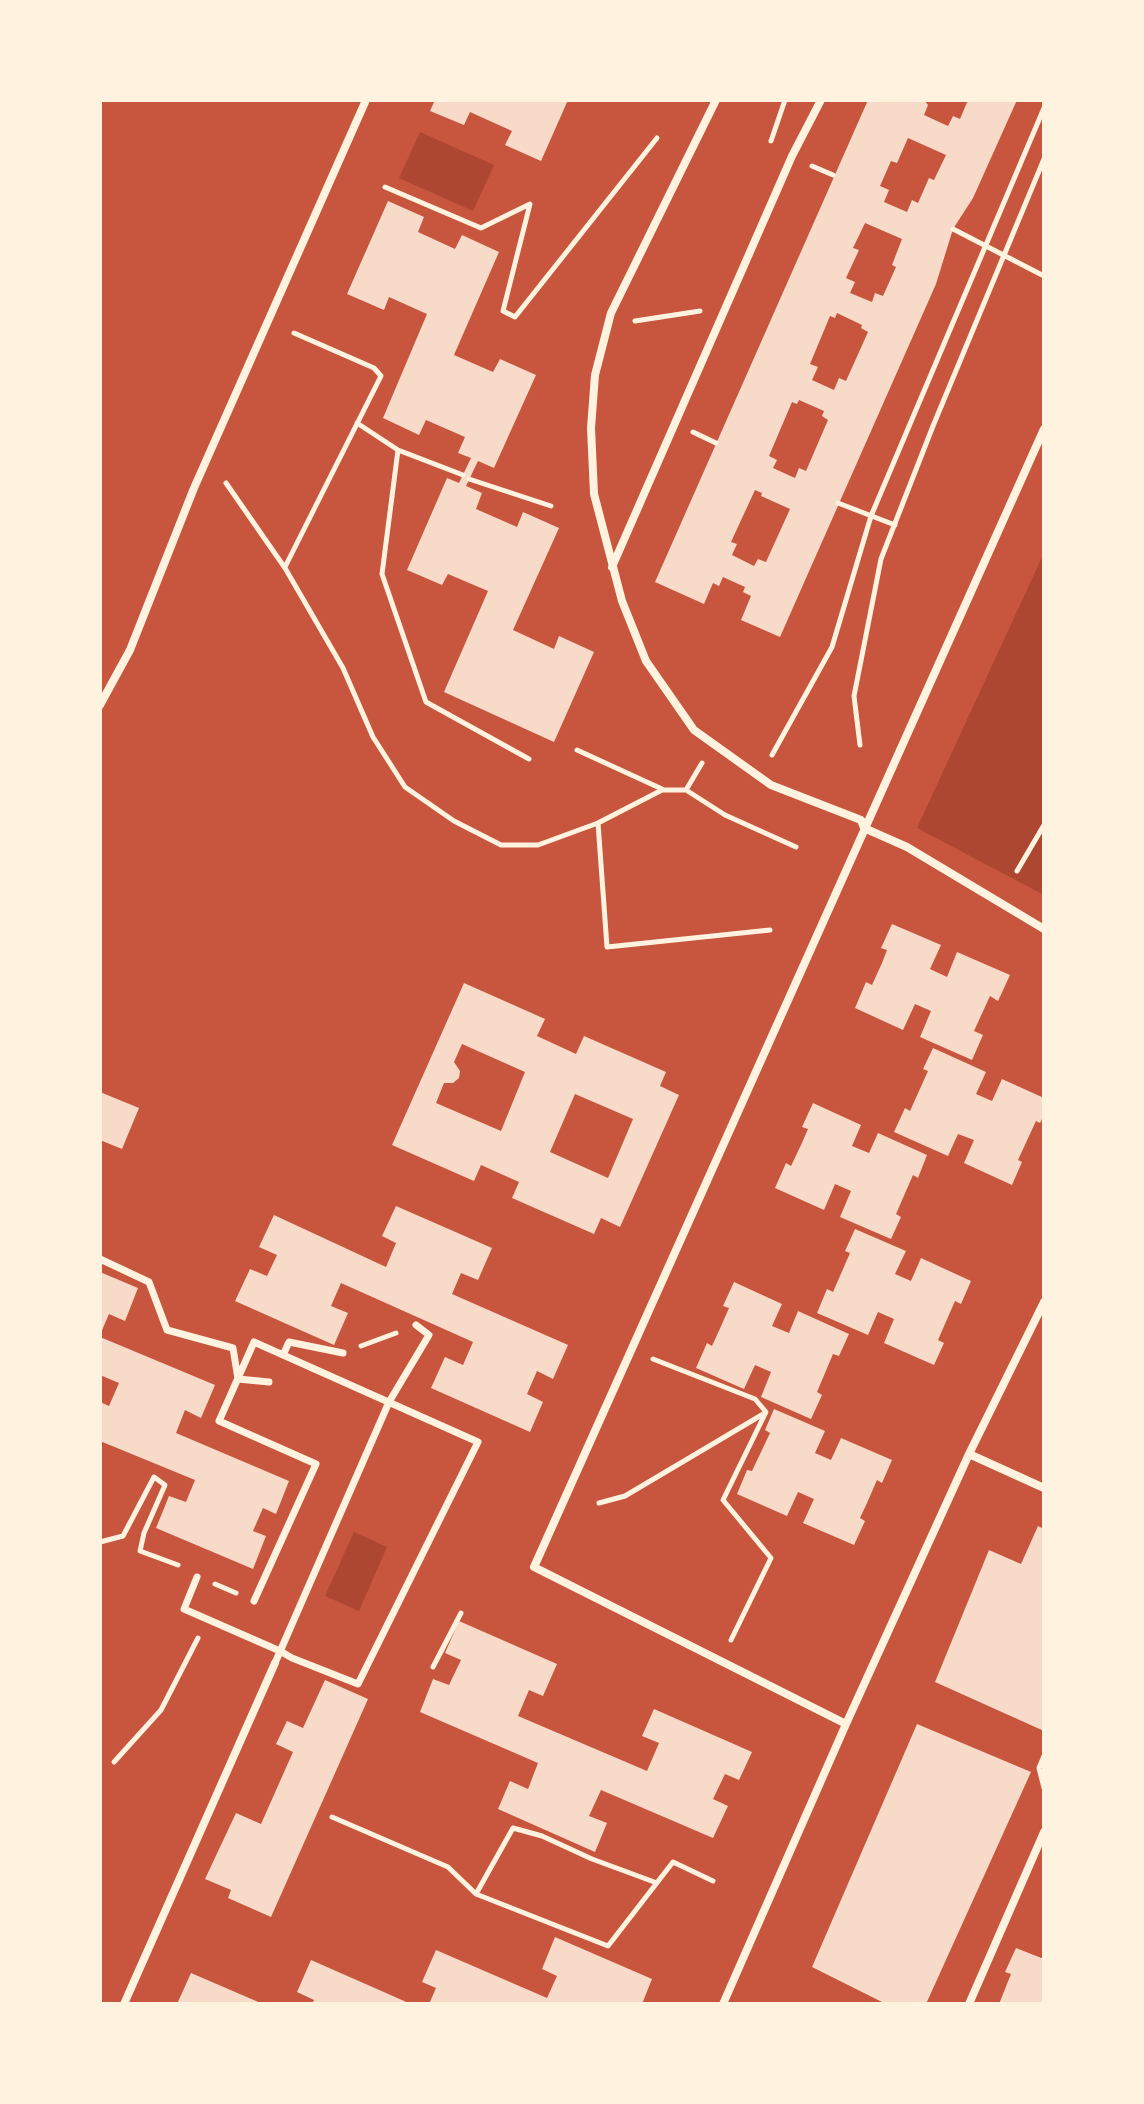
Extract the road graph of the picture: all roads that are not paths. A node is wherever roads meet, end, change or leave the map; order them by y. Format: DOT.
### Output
graph roads {
  1 [pos="366,100"];
  2 [pos="716,100"];
  3 [pos="821,100"];
  4 [pos="1044,429"];
  5 [pos="612,567"];
  6 [pos="100,705"];
  7 [pos="864,828"];
  8 [pos="1044,929"];
  9 [pos="100,1259"];
  10 [pos="1044,1302"];
  11 [pos="416,1325"];
  12 [pos="343,1353"];
  13 [pos="283,1355"];
  14 [pos="238,1379"];
  15 [pos="269,1382"];
  16 [pos="389,1402"];
  17 [pos="969,1454"];
  18 [pos="1044,1488"];
  19 [pos="197,1577"];
  20 [pos="254,1601"];
  21 [pos="280,1651"];
  22 [pos="275,1663"];
  23 [pos="846,1724"];
  24 [pos="1044,1832"];
  25 [pos="124,2004"];
  26 [pos="723,2004"];
  27 [pos="969,2004"];
  1 -- 6 [label="street"];
  2 -- 5 [label="street"];
  3 -- 5 [label="street"];
  4 -- 7 [label="street"];
  5 -- 7 [label="street"];
  7 -- 8 [label="street"];
  7 -- 23 [label="street"];
  9 -- 14 [label="street"];
  10 -- 17 [label="street"];
  11 -- 16 [label="street"];
  12 -- 13 [label="street"];
  13 -- 14 [label="street"];
  13 -- 16 [label="street"];
  14 -- 15 [label="street"];
  14 -- 20 [label="street"];
  16 -- 21 [label="street"];
  16 -- 21 [label="street"];
  17 -- 18 [label="street"];
  17 -- 23 [label="street"];
  19 -- 21 [label="street"];
  21 -- 22 [label="street"];
  22 -- 25 [label="street"];
  23 -- 26 [label="street"];
  24 -- 27 [label="street"];
}
